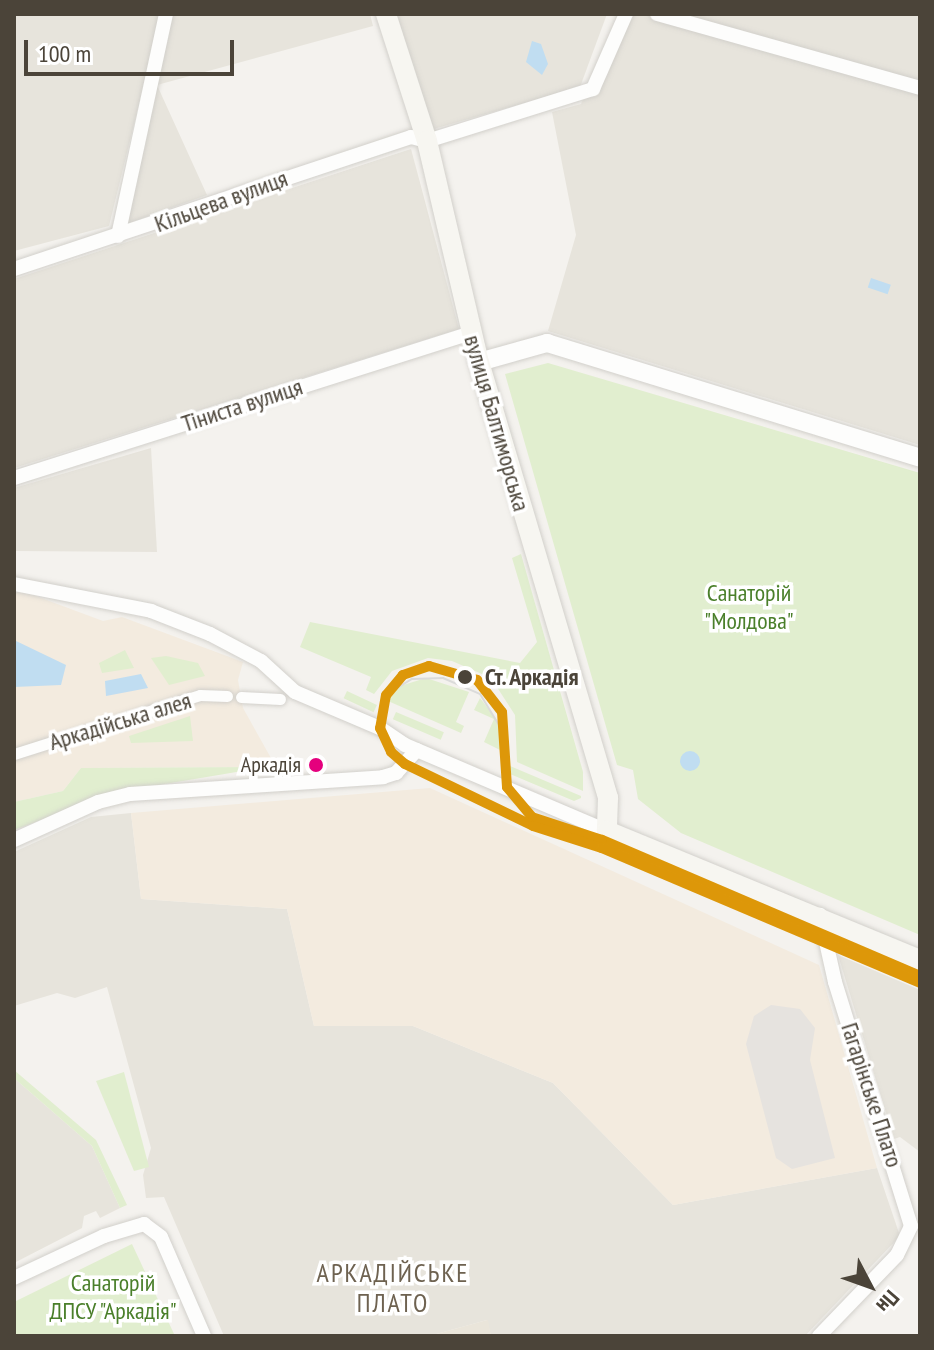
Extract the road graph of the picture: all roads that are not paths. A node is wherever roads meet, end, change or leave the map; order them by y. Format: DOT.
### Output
graph roads {
  1 [pos="166,14"];
  2 [pos="386,14"];
  3 [pos="626,14"];
  4 [pos="657,14"];
  5 [pos="920,88"];
  6 [pos="427,141"];
  7 [pos="118,236"];
  8 [pos="14,269"];
  9 [pos="471,333"];
  10 [pos="479,362"];
  11 [pos="920,458"];
  12 [pos="14,478"];
  13 [pos="14,584"];
  14 [pos="227,696"];
  15 [pos="241,697"];
  16 [pos="280,699"];
  17 [pos="411,748"];
  18 [pos="14,754"];
  19 [pos="607,831"];
  20 [pos="14,840"];
  21 [pos="820,915"];
  22 [pos="920,960"];
  23 [pos="14,1278"];
  24 [pos="204,1336"];
  25 [pos="819,1336"];
  1 -- 7 [label="street"];
  2 -- 6 [label="main road, вулиця Балтиморська"];
  3 -- 6 [label="street, Кільцева вулиця"];
  4 -- 5 [label="street"];
  6 -- 7 [label="street, Кільцева вулиця"];
  6 -- 9 [label="main road, вулиця Балтиморська"];
  7 -- 8 [label="street, Кільцева вулиця"];
  9 -- 10 [label="main road, вулиця Балтиморська"];
  9 -- 12 [label="street, Тіниста вулиця"];
  10 -- 11 [label="street"];
  10 -- 19 [label="main road, вулиця Балтиморська"];
  13 -- 17 [label="street"];
  14 -- 18 [label="street, Аркадійська алея"];
  15 -- 16 [label="street"];
  17 -- 19 [label="street"];
  17 -- 20 [label="street"];
  19 -- 21 [label="main road"];
  21 -- 22 [label="main road"];
  21 -- 25 [label="street, Гагарінське Плато"];
  23 -- 24 [label="street"];
}
